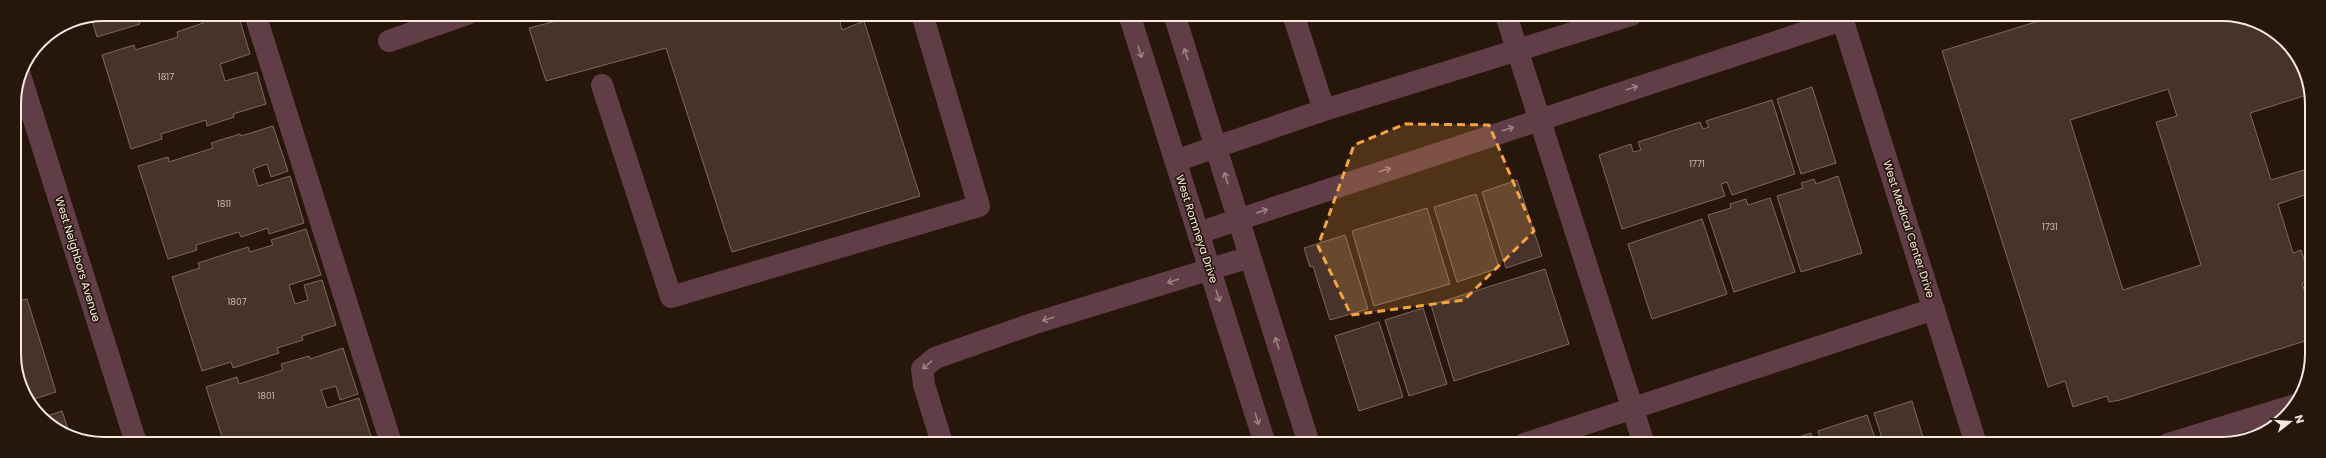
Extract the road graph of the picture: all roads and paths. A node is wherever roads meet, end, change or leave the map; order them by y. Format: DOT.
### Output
graph roads {
  1 [pos="257,21"];
  2 [pos="447,21"];
  3 [pos="924,21"];
  4 [pos="1131,21"];
  5 [pos="1176,21"];
  6 [pos="1295,21"];
  7 [pos="1508,21"];
  8 [pos="1612,21"];
  9 [pos="1830,21"];
  10 [pos="1843,21"];
  11 [pos="389,41"];
  12 [pos="1517,51"];
  13 [pos="23,86"];
  14 [pos="602,86"];
  15 [pos="1324,110"];
  16 [pos="1539,118"];
  17 [pos="1216,147"];
  18 [pos="1175,161"];
  19 [pos="1238,219"];
  20 [pos="1198,233"];
  21 [pos="1250,257"];
  22 [pos="1209,269"];
  23 [pos="1934,309"];
  24 [pos="1633,407"];
  25 [pos="2270,413"];
  26 [pos="134,437"];
  27 [pos="389,437"];
  28 [pos="940,437"];
  29 [pos="1263,437"];
  30 [pos="1307,437"];
  31 [pos="1545,437"];
  32 [pos="1642,437"];
  33 [pos="1974,437"];
  34 [pos="2191,437"];
  1 -- 27 [label="street"];
  2 -- 11 [label="street"];
  3 -- 14 [label="street"];
  4 -- 18 [label="street, West Romneya Drive, one-way"];
  17 -- 5 [label="street, one-way"];
  6 -- 15 [label="street"];
  7 -- 12 [label="street"];
  8 -- 12 [label="street"];
  16 -- 9 [label="street, one-way"];
  10 -- 23 [label="street, West Medical Center Drive"];
  12 -- 15 [label="street"];
  12 -- 16 [label="street"];
  13 -- 26 [label="street, West Neighbors Avenue"];
  15 -- 17 [label="street"];
  19 -- 16 [label="street, one-way"];
  16 -- 24 [label="street"];
  17 -- 18 [label="street"];
  19 -- 17 [label="street, one-way"];
  18 -- 20 [label="street, West Romneya Drive"];
  19 -- 20 [label="street"];
  19 -- 21 [label="street"];
  20 -- 22 [label="street, West Romneya Drive"];
  21 -- 22 [label="street"];
  30 -- 21 [label="street, one-way"];
  22 -- 28 [label="street, one-way"];
  22 -- 29 [label="street, West Romneya Drive, one-way"];
  23 -- 24 [label="street"];
  23 -- 33 [label="street, West Medical Center Drive"];
  24 -- 31 [label="street"];
  24 -- 32 [label="street"];
  25 -- 34 [label="street"];
}
